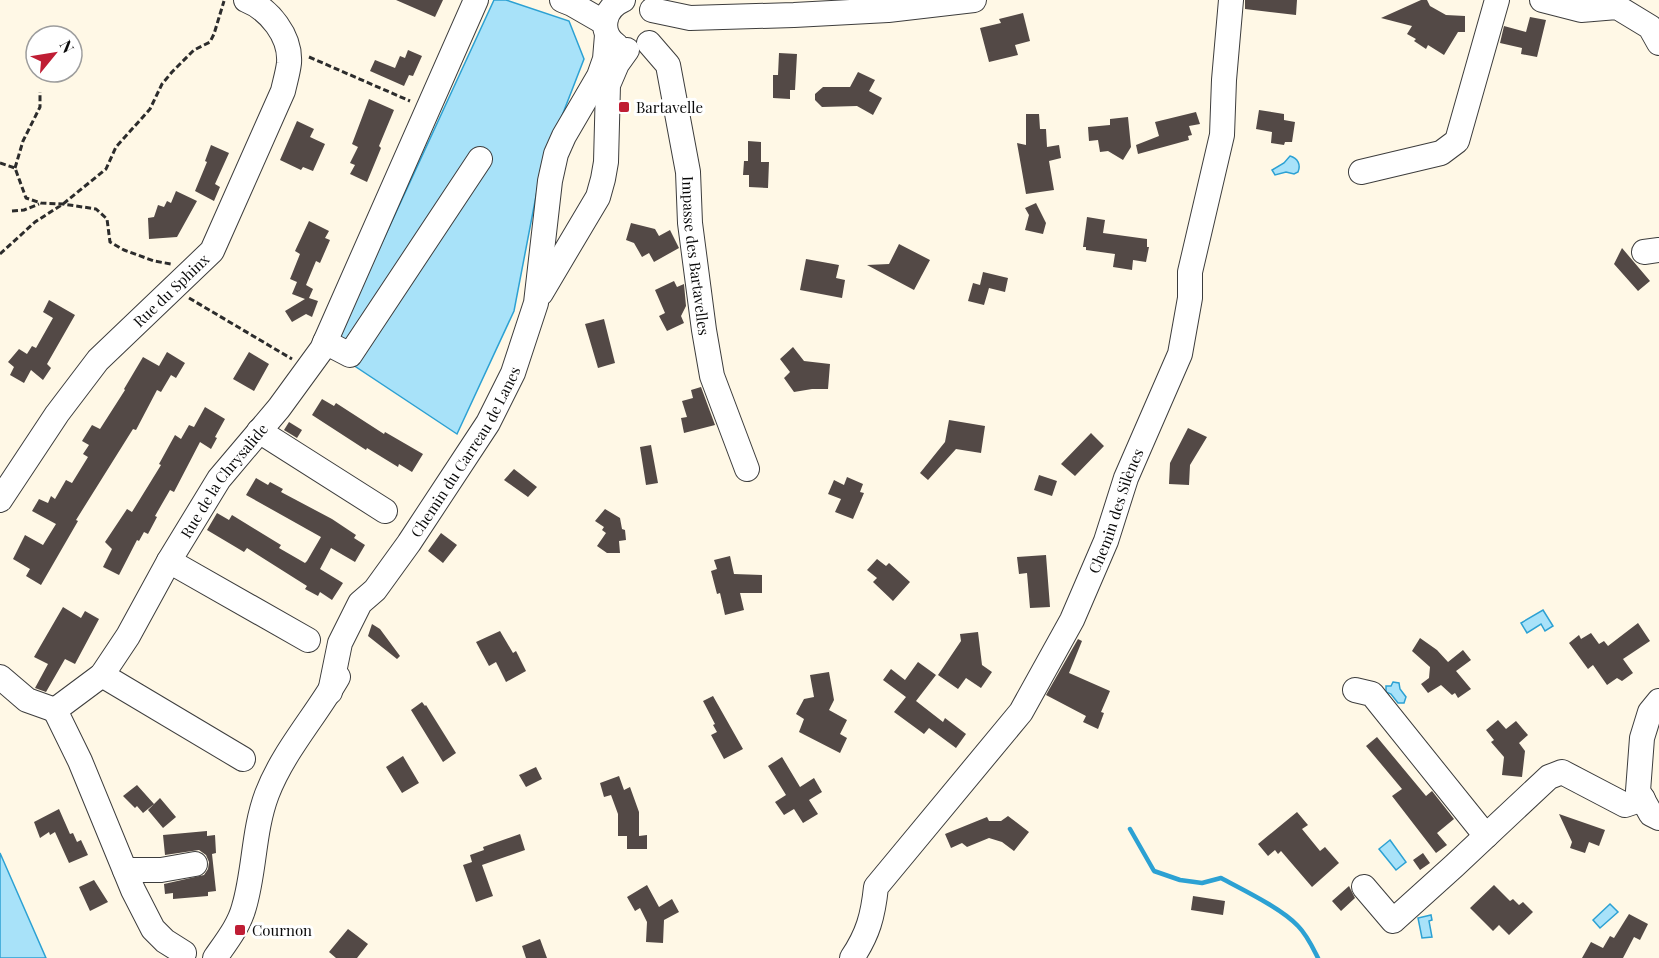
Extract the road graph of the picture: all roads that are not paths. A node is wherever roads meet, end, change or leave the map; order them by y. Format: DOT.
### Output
graph roads {
  1 [pos="476,0"];
  2 [pos="974,0"];
  3 [pos="1231,0"];
  4 [pos="1497,0"];
  5 [pos="1542,0"];
  6 [pos="235,1"];
  7 [pos="567,2"];
  8 [pos="632,18"];
  9 [pos="1659,43"];
  10 [pos="480,159"];
  11 [pos="1360,172"];
  12 [pos="536,303"];
  13 [pos="325,342"];
  14 [pos="259,431"];
  15 [pos="747,469"];
  16 [pos="0,500"];
  17 [pos="385,511"];
  18 [pos="169,561"];
  19 [pos="308,640"];
  20 [pos="102,675"];
  21 [pos="0,677"];
  22 [pos="1355,690"];
  23 [pos="1659,701"];
  24 [pos="55,710"];
  25 [pos="243,759"];
  26 [pos="1643,800"];
  27 [pos="1659,818"];
  28 [pos="1486,836"];
  29 [pos="195,864"];
  30 [pos="125,870"];
  31 [pos="1364,887"];
  32 [pos="188,954"];
  33 [pos="852,958"];
  1 -- 13 [label="street, Rue de la Chrysalide"];
  2 -- 8 [label="street"];
  3 -- 33 [label="street, Chemin des Silènes"];
  4 -- 11 [label="street"];
  5 -- 9 [label="street"];
  6 -- 16 [label="street, Rue du Sphinx"];
  7 -- 8 [label="street"];
  8 -- 12 [label="street, Chemin du Carreau de Lanes"];
  8 -- 12 [label="street, Chemin du Carreau de Lanes"];
  8 -- 15 [label="street, Impasse des Bartavelles"];
  10 -- 13 [label="street"];
  12 -- 32 [label="street, Chemin du Carreau de Lanes"];
  13 -- 14 [label="street, Rue de la Chrysalide"];
  14 -- 17 [label="street"];
  14 -- 18 [label="street, Rue de la Chrysalide"];
  18 -- 19 [label="street"];
  18 -- 20 [label="street, Rue de la Chrysalide"];
  20 -- 24 [label="street, Rue de la Chrysalide"];
  20 -- 25 [label="street"];
  21 -- 24 [label="street"];
  22 -- 28 [label="street"];
  23 -- 26 [label="street"];
  24 -- 30 [label="street"];
  26 -- 27 [label="street"];
  26 -- 28 [label="street"];
  28 -- 31 [label="street"];
  29 -- 30 [label="street"];
  30 -- 32 [label="street"];
}
